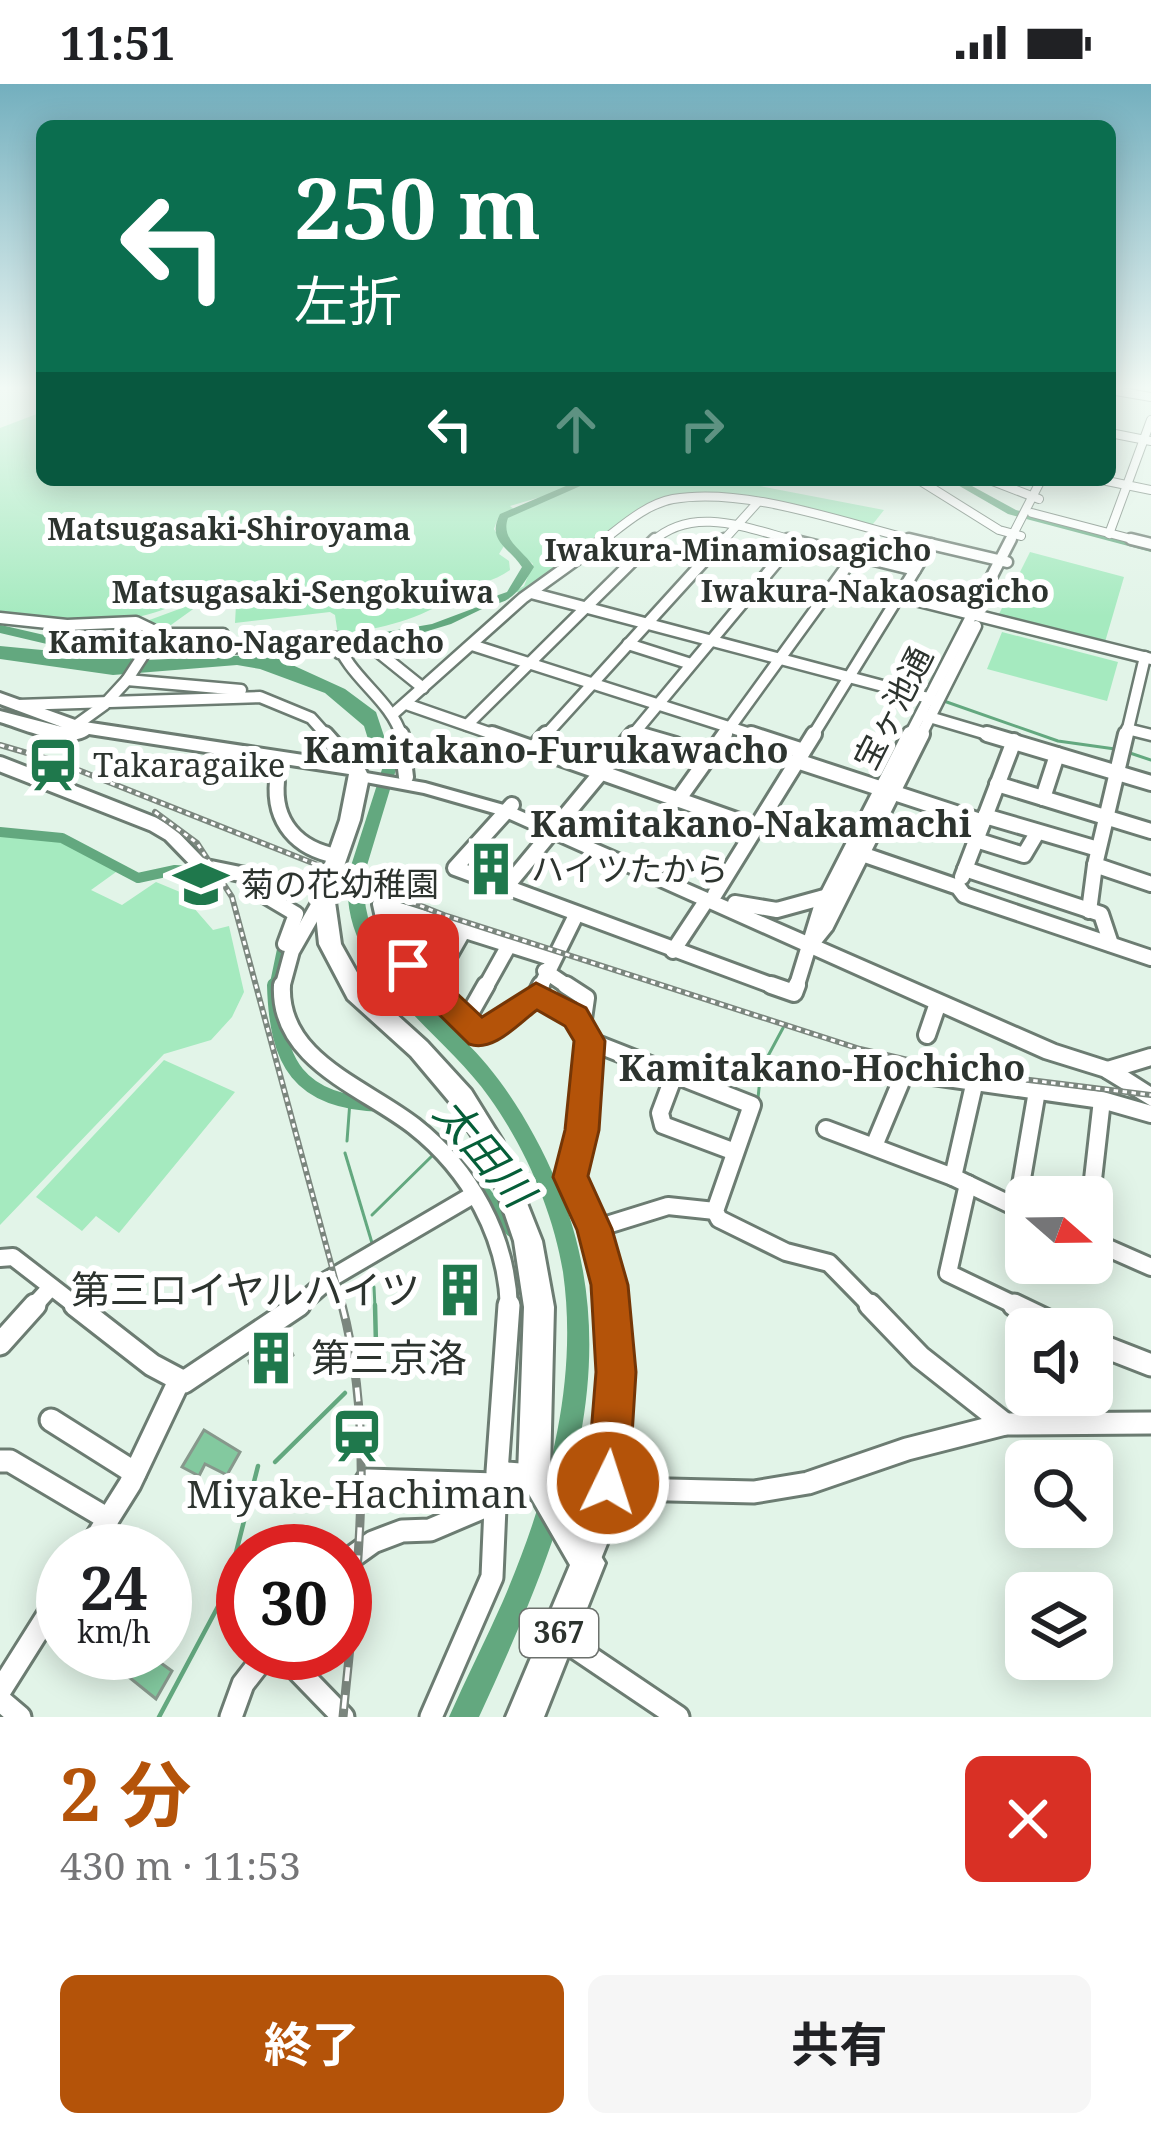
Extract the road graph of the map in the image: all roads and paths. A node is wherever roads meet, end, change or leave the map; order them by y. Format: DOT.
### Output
graph roads {
  1 [pos="1134,464"];
  2 [pos="1116,483"];
  3 [pos="1127,485"];
  4 [pos="932,486"];
  5 [pos="1005,486"];
  6 [pos="1042,486"];
  7 [pos="1151,490"];
  8 [pos="1036,498"];
  9 [pos="758,502"];
  10 [pos="1024,523"];
  11 [pos="737,526"];
  12 [pos="1109,534"];
  13 [pos="794,540"];
  14 [pos="931,544"];
  15 [pos="1151,544"];
  16 [pos="855,555"];
  17 [pos="1004,561"];
  18 [pos="915,570"];
  19 [pos="531,593"];
  20 [pos="898,596"];
  21 [pos="586,607"];
  22 [pos="976,616"];
  23 [pos="0,618"];
  24 [pos="647,624"];
  25 [pos="157,634"];
  26 [pos="711,640"];
  27 [pos="628,644"];
  28 [pos="472,645"];
  29 [pos="339,653"];
  30 [pos="1148,658"];
  31 [pos="780,659"];
  32 [pos="528,663"];
  33 [pos="692,664"];
  34 [pos="849,677"];
  35 [pos="128,678"];
  36 [pos="592,684"];
  37 [pos="423,688"];
  38 [pos="260,698"];
  39 [pos="933,700"];
  40 [pos="406,704"];
  41 [pos="104,705"];
  42 [pos="658,705"];
  43 [pos="4,707"];
  44 [pos="393,714"];
  45 [pos="926,716"];
  46 [pos="466,725"];
  47 [pos="730,728"];
  48 [pos="72,729"];
  49 [pos="1127,729"];
  50 [pos="634,733"];
  51 [pos="1151,735"];
  52 [pos="1013,741"];
  53 [pos="676,746"];
  54 [pos="533,748"];
  55 [pos="1057,754"];
  56 [pos="800,756"];
  57 [pos="0,764"];
  58 [pos="601,772"];
  59 [pos="1117,773"];
  60 [pos="362,774"];
  61 [pos="400,778"];
  62 [pos="277,781"];
  63 [pos="1151,783"];
  64 [pos="997,784"];
  65 [pos="887,790"];
  66 [pos="1042,797"];
  67 [pos="678,800"];
  68 [pos="509,808"];
  69 [pos="1106,817"];
  70 [pos="984,819"];
  71 [pos="756,827"];
  72 [pos="555,828"];
  73 [pos="1151,831"];
  74 [pos="1036,833"];
  75 [pos="976,840"];
  76 [pos="1098,849"];
  77 [pos="857,852"];
  78 [pos="337,856"];
  79 [pos="1095,866"];
  80 [pos="965,869"];
  81 [pos="1151,884"];
  82 [pos="506,887"];
  83 [pos="958,887"];
  84 [pos="1039,894"];
  85 [pos="324,895"];
  86 [pos="828,896"];
  87 [pos="710,897"];
  88 [pos="735,903"];
  89 [pos="1089,911"];
  90 [pos="576,915"];
  91 [pos="1035,919"];
  92 [pos="464,930"];
  93 [pos="1111,944"];
  94 [pos="509,945"];
  95 [pos="810,946"];
  96 [pos="673,950"];
  97 [pos="1151,958"];
  98 [pos="548,964"];
  99 [pos="430,989"];
  100 [pos="536,995"];
  101 [pos="938,1003"];
  102 [pos="285,1019"];
  103 [pos="465,1022"];
  104 [pos="586,1034"];
  105 [pos="927,1035"];
  106 [pos="1151,1058"];
  107 [pos="1108,1070"];
  108 [pos="675,1073"];
  109 [pos="974,1085"];
  110 [pos="1037,1091"];
  111 [pos="1151,1097"];
  112 [pos="1102,1100"];
  113 [pos="1151,1114"];
  114 [pos="826,1129"];
  115 [pos="874,1146"];
  116 [pos="736,1152"];
  117 [pos="1026,1176"];
  118 [pos="1093,1176"];
  119 [pos="960,1181"];
  120 [pos="473,1195"];
  121 [pos="1005,1202"];
  122 [pos="715,1211"];
  123 [pos="594,1229"];
  124 [pos="1113,1250"];
  125 [pos="0,1258"];
  126 [pos="1151,1267"];
  127 [pos="51,1287"];
  128 [pos="1020,1308"];
  129 [pos="0,1344"];
  130 [pos="1113,1350"];
  131 [pos="1151,1365"];
  132 [pos="179,1381"];
  133 [pos="51,1420"];
  134 [pos="1151,1423"];
  135 [pos="1005,1424"];
  136 [pos="0,1461"];
  137 [pos="135,1473"];
  138 [pos="535,1478"];
  139 [pos="367,1480"];
  140 [pos="497,1486"];
  141 [pos="108,1519"];
  142 [pos="605,1520"];
  143 [pos="105,1524"];
  144 [pos="372,1543"];
  145 [pos="584,1557"];
  146 [pos="36,1634"];
  147 [pos="558,1636"];
  148 [pos="246,1680"];
  149 [pos="307,1680"];
  150 [pos="0,1691"];
  151 [pos="0,1700"];
  152 [pos="20,1717"];
  153 [pos="231,1717"];
  154 [pos="343,1717"];
  155 [pos="431,1717"];
  156 [pos="525,1717"];
  157 [pos="678,1717"];
  1 -- 3 [label="street"];
  2 -- 3 [label="street"];
  3 -- 7 [label="street"];
  3 -- 12 [label="street"];
  4 -- 10 [label="street"];
  5 -- 8 [label="street"];
  6 -- 8 [label="street, 宝ヶ池通"];
  8 -- 10 [label="street, 宝ヶ池通"];
  9 -- 11 [label="street"];
  9 -- 14 [label="street"];
  9 -- 19 [label="street"];
  10 -- 12 [label="street"];
  10 -- 17 [label="street, 宝ヶ池通"];
  11 -- 13 [label="street"];
  11 -- 21 [label="street"];
  11 -- 24 [label="street"];
  12 -- 15 [label="street"];
  13 -- 16 [label="street"];
  13 -- 26 [label="street"];
  14 -- 17 [label="street"];
  14 -- 18 [label="street"];
  16 -- 18 [label="street"];
  16 -- 31 [label="street"];
  17 -- 22 [label="street, 宝ヶ池通"];
  18 -- 20 [label="street"];
  19 -- 21 [label="street"];
  19 -- 28 [label="street"];
  20 -- 22 [label="street"];
  20 -- 34 [label="street"];
  21 -- 24 [label="street"];
  21 -- 32 [label="street"];
  22 -- 30 [label="street"];
  22 -- 39 [label="street, 宝ヶ池通"];
  23 -- 25 [label="street"];
  24 -- 26 [label="street"];
  24 -- 27 [label="street"];
  25 -- 29 [label="street"];
  25 -- 35 [label="street"];
  26 -- 31 [label="street"];
  26 -- 33 [label="street"];
  27 -- 33 [label="street"];
  27 -- 36 [label="street"];
  28 -- 32 [label="street"];
  28 -- 37 [label="street"];
  29 -- 37 [label="street"];
  29 -- 44 [label="street"];
  30 -- 49 [label="street"];
  31 -- 34 [label="street"];
  31 -- 47 [label="street"];
  32 -- 36 [label="street"];
  32 -- 46 [label="street"];
  33 -- 42 [label="street"];
  34 -- 39 [label="street"];
  34 -- 56 [label="street"];
  35 -- 38 [label="street"];
  35 -- 41 [label="street"];
  36 -- 42 [label="street"];
  36 -- 54 [label="street"];
  37 -- 40 [label="street"];
  38 -- 41 [label="street"];
  38 -- 60 [label="street"];
  39 -- 45 [label="street, 宝ヶ池通"];
  40 -- 44 [label="street"];
  40 -- 46 [label="street"];
  41 -- 43 [label="street"];
  41 -- 48 [label="street"];
  42 -- 47 [label="street"];
  42 -- 50 [label="street"];
  43 -- 48 [label="highway"];
  44 -- 61 [label="street"];
  45 -- 52 [label="street"];
  45 -- 65 [label="street, 宝ヶ池通"];
  46 -- 54 [label="street"];
  47 -- 56 [label="street"];
  47 -- 67 [label="street"];
  48 -- 60 [label="highway"];
  49 -- 51 [label="street"];
  49 -- 59 [label="street"];
  50 -- 53 [label="street"];
  50 -- 58 [label="street"];
  52 -- 55 [label="street"];
  52 -- 64 [label="street"];
  54 -- 58 [label="street"];
  55 -- 59 [label="street"];
  55 -- 66 [label="street"];
  56 -- 65 [label="street"];
  56 -- 71 [label="street"];
  57 -- 102 [label="street"];
  58 -- 67 [label="street"];
  58 -- 72 [label="street"];
  59 -- 63 [label="street"];
  59 -- 69 [label="street"];
  60 -- 61 [label="main road"];
  60 -- 78 [label="highway"];
  61 -- 68 [label="main road"];
  62 -- 78 [label="street"];
  64 -- 66 [label="street"];
  64 -- 70 [label="street"];
  65 -- 70 [label="street"];
  65 -- 77 [label="street, 宝ヶ池通"];
  66 -- 69 [label="street"];
  67 -- 71 [label="street"];
  68 -- 72 [label="main road"];
  68 -- 82 [label="street"];
  69 -- 73 [label="street"];
  69 -- 76 [label="street"];
  70 -- 74 [label="street"];
  70 -- 75 [label="street"];
  71 -- 87 [label="street"];
  72 -- 82 [label="street"];
  72 -- 87 [label="main road"];
  74 -- 75 [label="street"];
  74 -- 76 [label="street"];
  75 -- 80 [label="street"];
  76 -- 79 [label="street"];
  77 -- 83 [label="street"];
  77 -- 86 [label="street, 宝ヶ池通"];
  77 -- 95 [label="street, 宝ヶ池通"];
  78 -- 85 [label="highway"];
  79 -- 81 [label="street"];
  79 -- 89 [label="street"];
  80 -- 83 [label="street"];
  80 -- 84 [label="street"];
  82 -- 90 [label="street"];
  83 -- 91 [label="street"];
  84 -- 89 [label="street"];
  84 -- 91 [label="street"];
  85 -- 102 [label="street"];
  85 -- 138 [label="highway"];
  86 -- 88 [label="street"];
  86 -- 95 [label="street, 宝ヶ池通"];
  87 -- 88 [label="main road"];
  87 -- 95 [label="main road"];
  87 -- 96 [label="street"];
  88 -- 95 [label="main road"];
  89 -- 93 [label="street"];
  90 -- 96 [label="street"];
  90 -- 98 [label="street"];
  91 -- 93 [label="street"];
  92 -- 94 [label="street"];
  92 -- 99 [label="street"];
  92 -- 99 [label="street"];
  93 -- 97 [label="street"];
  94 -- 98 [label="street"];
  94 -- 103 [label="street"];
  95 -- 96 [label="street"];
  95 -- 101 [label="main road"];
  98 -- 100 [label="street"];
  98 -- 104 [label="street"];
  99 -- 103 [label="street"];
  100 -- 103 [label="street"];
  100 -- 104 [label="street"];
  101 -- 105 [label="street"];
  101 -- 107 [label="main road"];
  102 -- 120 [label="street"];
  104 -- 108 [label="street"];
  104 -- 123 [label="street"];
  106 -- 107 [label="street"];
  107 -- 111 [label="main road"];
  108 -- 116 [label="street"];
  108 -- 116 [label="street"];
  109 -- 110 [label="street"];
  109 -- 115 [label="street"];
  109 -- 119 [label="street"];
  110 -- 112 [label="street"];
  110 -- 117 [label="street"];
  112 -- 113 [label="street"];
  112 -- 118 [label="street"];
  114 -- 115 [label="street"];
  115 -- 119 [label="street"];
  116 -- 122 [label="street"];
  119 -- 121 [label="street"];
  119 -- 128 [label="street"];
  120 -- 132 [label="street"];
  120 -- 140 [label="street"];
  122 -- 123 [label="street"];
  122 -- 135 [label="street"];
  123 -- 142 [label="street"];
  124 -- 126 [label="street"];
  125 -- 127 [label="street"];
  127 -- 129 [label="street"];
  127 -- 132 [label="street"];
  130 -- 131 [label="street"];
  132 -- 137 [label="street"];
  133 -- 137 [label="street"];
  134 -- 135 [label="street"];
  135 -- 142 [label="street"];
  136 -- 141 [label="street"];
  137 -- 141 [label="street"];
  138 -- 140 [label="street"];
  138 -- 145 [label="highway"];
  139 -- 140 [label="street"];
  140 -- 144 [label="street"];
  140 -- 155 [label="street"];
  141 -- 143 [label="street"];
  142 -- 145 [label="street"];
  145 -- 147 [label="highway, 367"];
  146 -- 150 [label="street"];
  147 -- 156 [label="highway, 367"];
  147 -- 157 [label="street"];
  148 -- 153 [label="street"];
  149 -- 154 [label="street"];
  151 -- 152 [label="street"];
}
